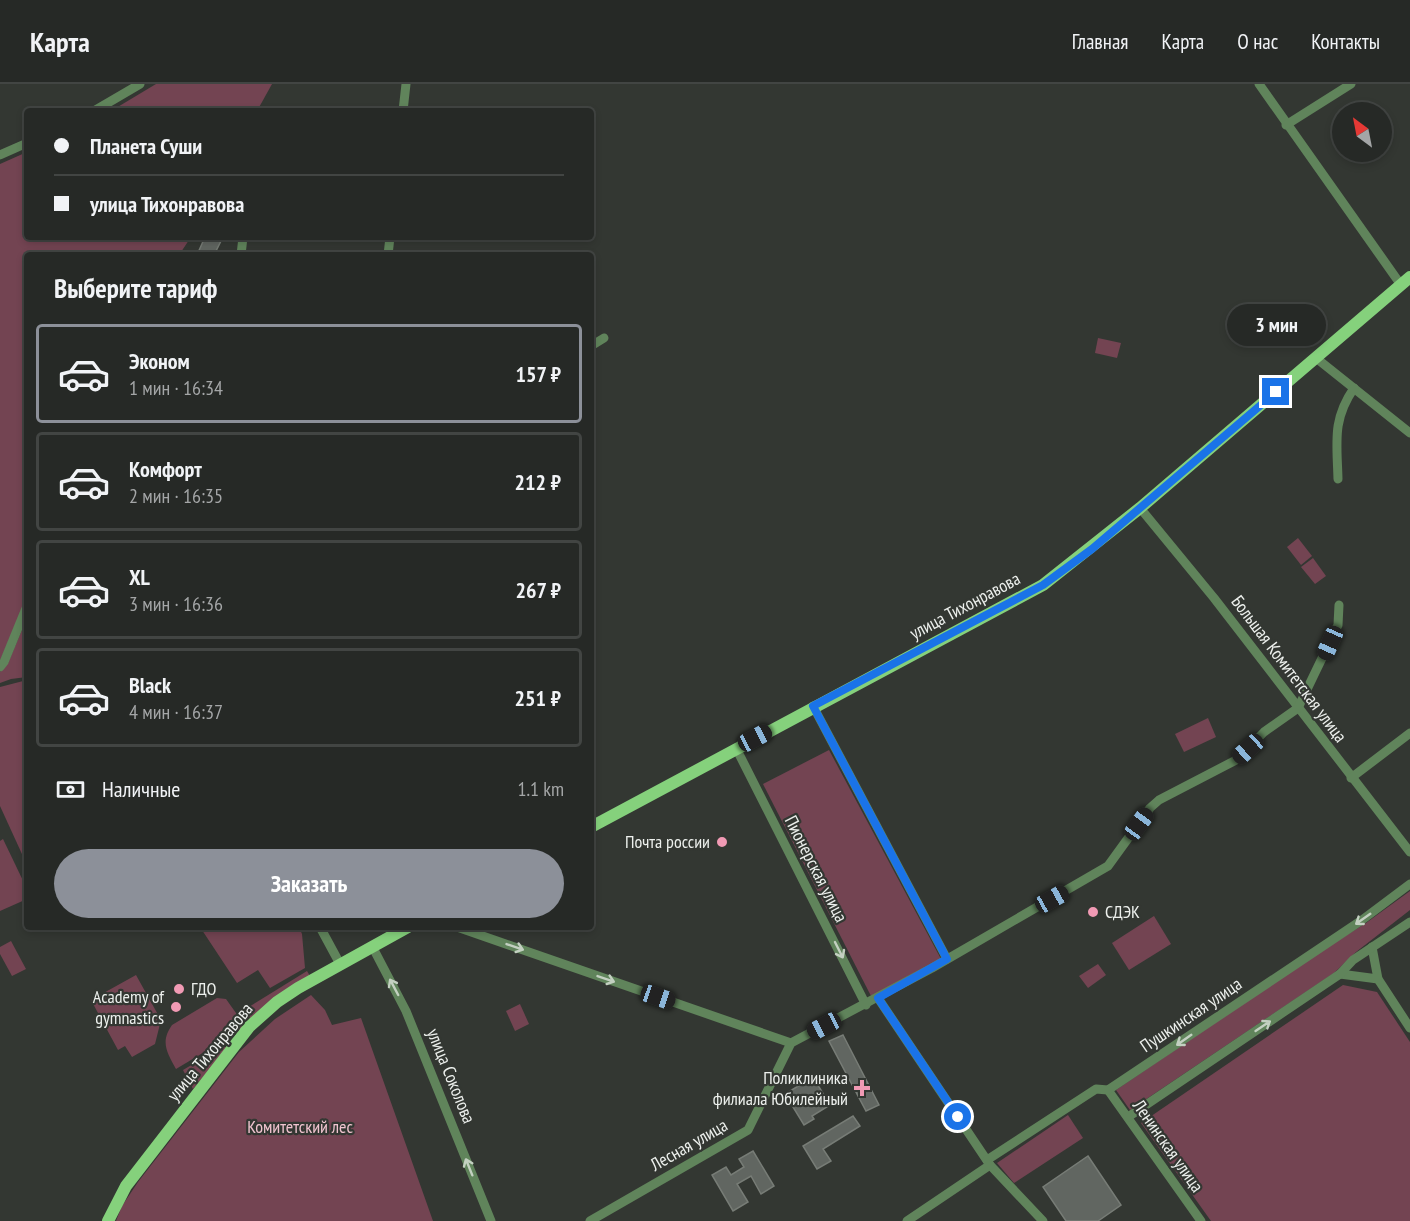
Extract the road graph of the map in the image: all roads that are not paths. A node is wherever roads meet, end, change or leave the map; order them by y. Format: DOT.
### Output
graph roads {
  1 [pos="140,84"];
  2 [pos="406,84"];
  3 [pos="1259,84"];
  4 [pos="1351,84"];
  5 [pos="99,108"];
  6 [pos="403,108"];
  7 [pos="1286,125"];
  8 [pos="24,144"];
  9 [pos="0,155"];
  10 [pos="1405,281"];
  11 [pos="604,338"];
  12 [pos="594,344"];
  13 [pos="1316,358"];
  14 [pos="1354,388"];
  15 [pos="1410,433"];
  16 [pos="1338,479"];
  17 [pos="1140,508"];
  18 [pos="1339,605"];
  19 [pos="24,613"];
  20 [pos="0,667"];
  21 [pos="813,706"];
  22 [pos="1298,708"];
  23 [pos="1410,733"];
  24 [pos="736,748"];
  25 [pos="1351,778"];
  26 [pos="594,825"];
  27 [pos="1410,852"];
  28 [pos="1410,884"];
  29 [pos="1410,922"];
  30 [pos="322,930"];
  31 [pos="402,930"];
  32 [pos="465,930"];
  33 [pos="372,946"];
  34 [pos="1372,947"];
  35 [pos="947,959"];
  36 [pos="340,964"];
  37 [pos="1340,974"];
  38 [pos="1378,979"];
  39 [pos="878,998"];
  40 [pos="866,1005"];
  41 [pos="1410,1028"];
  42 [pos="791,1043"];
  43 [pos="1108,1090"];
  44 [pos="1128,1118"];
  45 [pos="988,1162"];
  46 [pos="108,1221"];
  47 [pos="491,1221"];
  48 [pos="590,1221"];
  49 [pos="907,1221"];
  50 [pos="1043,1221"];
  51 [pos="1201,1221"];
  1 -- 5 [label="street"];
  2 -- 6 [label="street"];
  3 -- 7 [label="street"];
  4 -- 7 [label="street"];
  7 -- 10 [label="street"];
  8 -- 9 [label="street"];
  10 -- 13 [label="main road, улица Тихонравова"];
  11 -- 12 [label="street"];
  13 -- 14 [label="street"];
  13 -- 17 [label="main road, улица Тихонравова"];
  14 -- 15 [label="street"];
  14 -- 16 [label="street"];
  17 -- 21 [label="main road, улица Тихонравова"];
  17 -- 22 [label="street, Большая Комитетская улица"];
  18 -- 22 [label="street"];
  19 -- 20 [label="street"];
  21 -- 24 [label="main road, улица Тихонравова"];
  21 -- 35 [label="street"];
  22 -- 25 [label="street, Большая Комитетская улица"];
  22 -- 35 [label="street"];
  23 -- 25 [label="street"];
  24 -- 26 [label="main road, улица Тихонравова"];
  24 -- 40 [label="street, Пионерская улица, one-way"];
  25 -- 27 [label="street, Большая Комитетская улица"];
  28 -- 43 [label="street, Пушкинская улица, one-way"];
  29 -- 34 [label="street"];
  30 -- 36 [label="street"];
  31 -- 33 [label="main road, улица Тихонравова"];
  32 -- 42 [label="street, one-way"];
  33 -- 36 [label="main road, улица Тихонравова"];
  47 -- 33 [label="street, улица Соколова, one-way"];
  34 -- 37 [label="street"];
  34 -- 38 [label="street"];
  35 -- 39 [label="street"];
  36 -- 46 [label="main road, улица Тихонравова"];
  37 -- 38 [label="street"];
  44 -- 37 [label="street, one-way"];
  38 -- 41 [label="street"];
  39 -- 40 [label="street"];
  39 -- 45 [label="street"];
  40 -- 42 [label="street"];
  42 -- 48 [label="street, Лесная улица"];
  43 -- 44 [label="street, Ленинская улица"];
  43 -- 45 [label="street, Пушкинская улица"];
  44 -- 51 [label="street, Ленинская улица"];
  45 -- 49 [label="street, Пушкинская улица"];
  45 -- 50 [label="street"];
}
